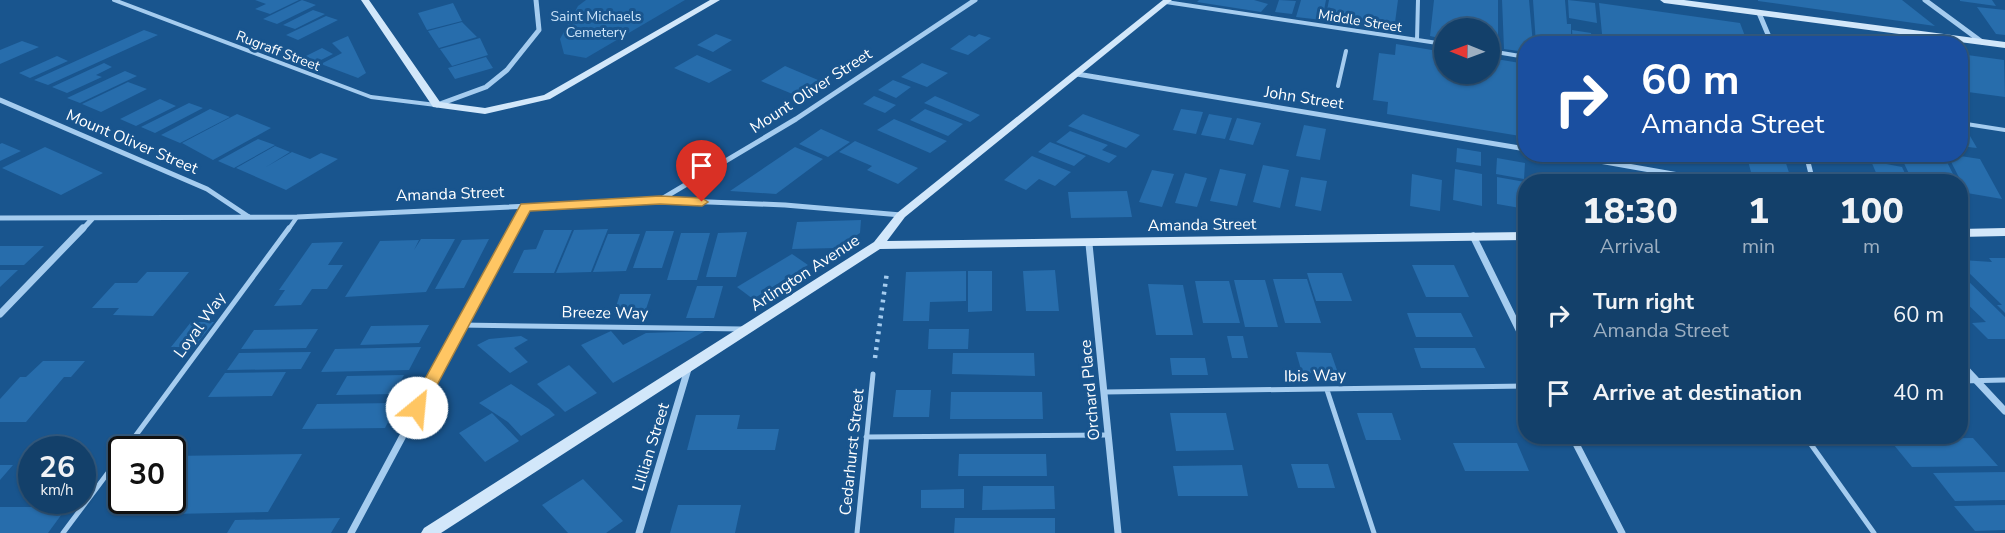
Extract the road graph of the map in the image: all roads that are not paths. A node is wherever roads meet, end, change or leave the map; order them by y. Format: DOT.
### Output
graph roads {
  1 [pos="114,0"];
  2 [pos="365,0"];
  3 [pos="536,0"];
  4 [pos="716,0"];
  5 [pos="975,0"];
  6 [pos="1418,0"];
  7 [pos="1664,0"];
  8 [pos="1925,0"];
  9 [pos="1167,1"];
  10 [pos="1759,13"];
  11 [pos="1769,36"];
  12 [pos="1937,36"];
  13 [pos="1417,40"];
  14 [pos="1968,40"];
  15 [pos="1983,42"];
  16 [pos="1434,43"];
  17 [pos="2005,45"];
  18 [pos="1346,51"];
  19 [pos="1500,53"];
  20 [pos="1518,56"];
  21 [pos="1077,74"];
  22 [pos="1338,86"];
  23 [pos="0,100"];
  24 [pos="437,105"];
  25 [pos="1968,124"];
  26 [pos="2005,130"];
  27 [pos="1518,148"];
  28 [pos="1605,162"];
  29 [pos="1673,174"];
  30 [pos="660,200"];
  31 [pos="525,207"];
  32 [pos="901,215"];
  33 [pos="249,217"];
  34 [pos="297,217"];
  35 [pos="0,218"];
  36 [pos="93,218"];
  37 [pos="2005,232"];
  38 [pos="1968,233"];
  39 [pos="1473,236"];
  40 [pos="1518,236"];
  41 [pos="1089,244"];
  42 [pos="878,245"];
  43 [pos="0,314"];
  44 [pos="460,325"];
  45 [pos="1518,328"];
  46 [pos="749,330"];
  47 [pos="688,369"];
  48 [pos="1968,372"];
  49 [pos="873,374"];
  50 [pos="1968,380"];
  51 [pos="1976,380"];
  52 [pos="2005,380"];
  53 [pos="1518,386"];
  54 [pos="1327,390"];
  55 [pos="1105,392"];
  56 [pos="2005,411"];
  57 [pos="1108,435"];
  58 [pos="135,436"];
  59 [pos="866,436"];
  60 [pos="1576,444"];
  61 [pos="1810,444"];
  62 [pos="108,473"];
  63 [pos="63,533"];
  64 [pos="351,533"];
  65 [pos="429,533"];
  66 [pos="639,533"];
  67 [pos="857,533"];
  68 [pos="1118,533"];
  69 [pos="1374,533"];
  70 [pos="1622,533"];
  71 [pos="1874,533"];
  1 -- 24 [label="lane, Rugraff Street"];
  2 -- 24 [label="main road"];
  3 -- 24 [label="street"];
  4 -- 24 [label="main road"];
  5 -- 30 [label="street, Mount Oliver Street"];
  6 -- 13 [label="lane"];
  7 -- 10 [label="main road"];
  8 -- 15 [label="street"];
  9 -- 13 [label="lane, Middle Street"];
  9 -- 21 [label="main road, Arlington Avenue"];
  10 -- 11 [label="street"];
  10 -- 12 [label="main road"];
  13 -- 16 [label="lane, Middle Street"];
  14 -- 15 [label="main road"];
  15 -- 17 [label="main road"];
  18 -- 22 [label="lane"];
  19 -- 20 [label="lane"];
  21 -- 27 [label="street, John Street"];
  21 -- 32 [label="main road, Arlington Avenue"];
  23 -- 33 [label="street, Mount Oliver Street"];
  25 -- 26 [label="lane"];
  28 -- 29 [label="street"];
  30 -- 31 [label="street, Amanda Street"];
  30 -- 32 [label="street, Amanda Street"];
  31 -- 34 [label="street, Amanda Street"];
  31 -- 44 [label="street"];
  32 -- 42 [label="main road, Arlington Avenue"];
  33 -- 34 [label="street, Amanda Street"];
  33 -- 36 [label="street, Amanda Street"];
  34 -- 58 [label="lane, Loyal Way"];
  35 -- 36 [label="street, Amanda Street"];
  36 -- 43 [label="street"];
  37 -- 38 [label="main road"];
  39 -- 40 [label="main road, Amanda Street"];
  39 -- 41 [label="main road, Amanda Street"];
  39 -- 45 [label="street"];
  41 -- 42 [label="main road, Amanda Street"];
  41 -- 55 [label="street, Orchard Place"];
  42 -- 46 [label="main road, Arlington Avenue"];
  44 -- 46 [label="lane, Breeze Way"];
  44 -- 64 [label="street"];
  46 -- 47 [label="main road, Arlington Avenue"];
  47 -- 65 [label="main road, Arlington Avenue"];
  47 -- 66 [label="street, Lillian Street"];
  48 -- 51 [label="street"];
  49 -- 59 [label="lane, Cedarhurst Street"];
  50 -- 51 [label="lane"];
  51 -- 52 [label="lane"];
  51 -- 56 [label="street"];
  53 -- 54 [label="lane, Ibis Way"];
  54 -- 55 [label="lane, Ibis Way"];
  54 -- 69 [label="lane"];
  55 -- 57 [label="street, Orchard Place"];
  57 -- 59 [label="lane"];
  57 -- 68 [label="street, Orchard Place"];
  59 -- 67 [label="lane, Cedarhurst Street"];
  60 -- 70 [label="street"];
  61 -- 71 [label="lane"];
  62 -- 63 [label="lane"];
}
